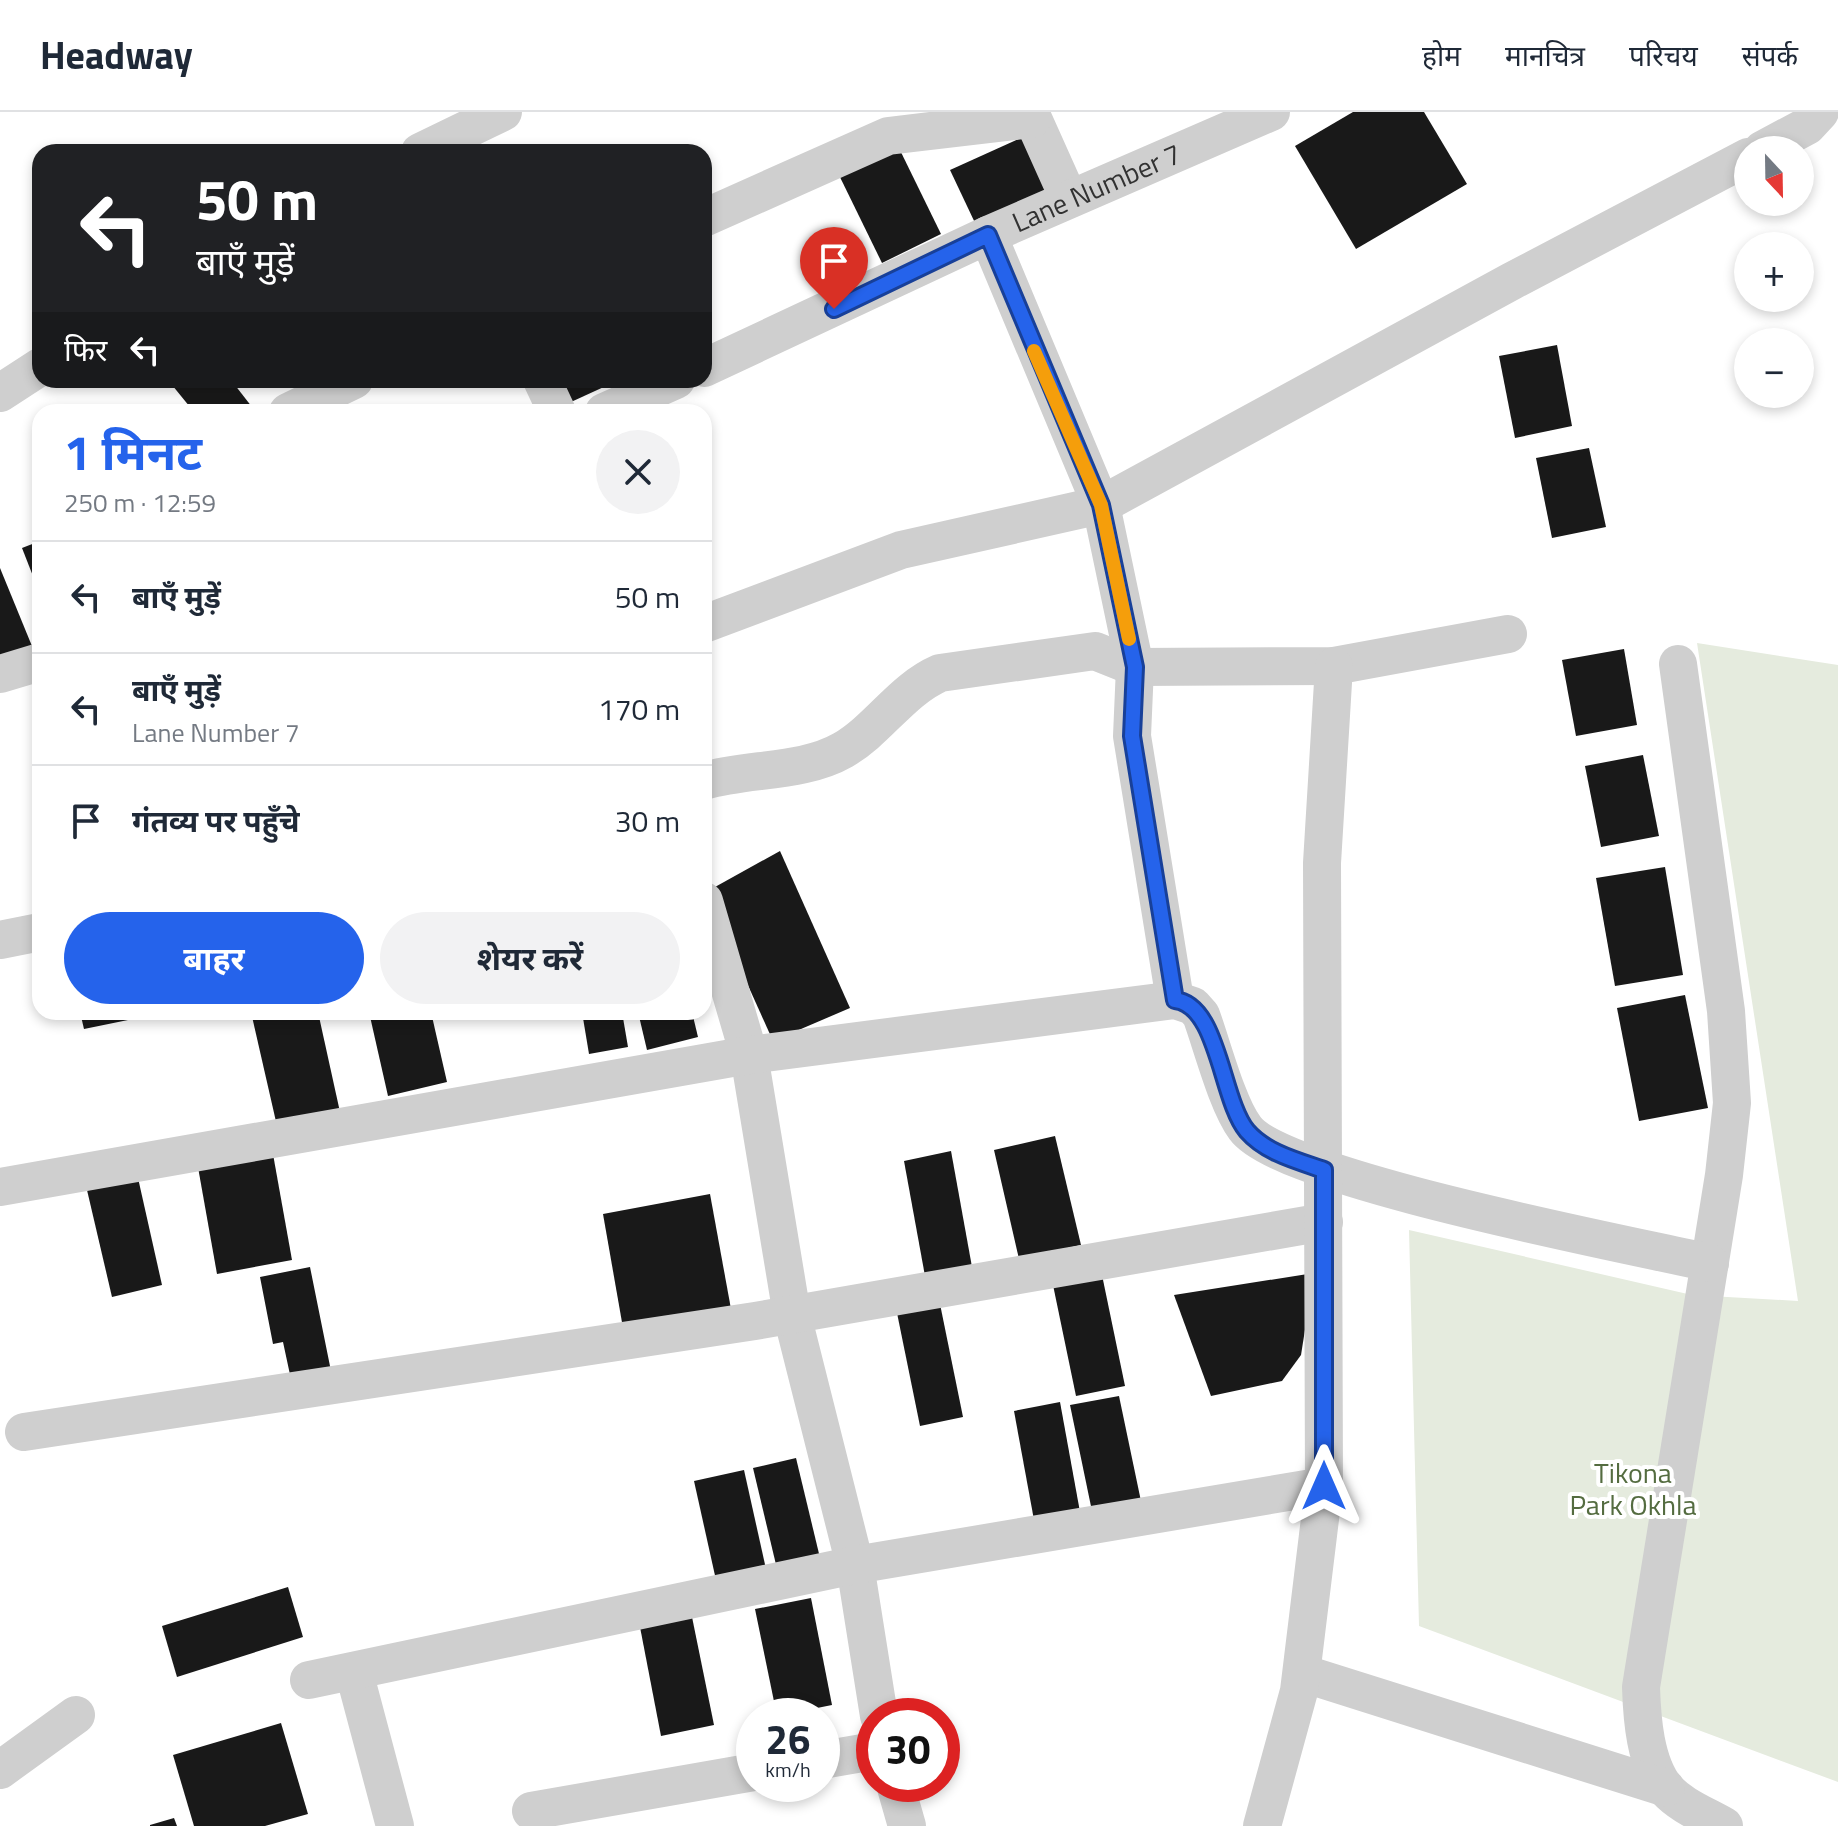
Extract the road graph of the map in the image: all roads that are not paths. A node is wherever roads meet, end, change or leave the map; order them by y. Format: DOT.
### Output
graph roads {
  1 [pos="503,112"];
  2 [pos="1271,112"];
  3 [pos="1820,112"];
  4 [pos="1031,116"];
  5 [pos="1788,136"];
  6 [pos="441,144"];
  7 [pos="1734,164"];
  8 [pos="1069,199"];
  9 [pos="712,214"];
  10 [pos="988,235"];
  11 [pos="712,364"];
  12 [pos="32,372"];
  13 [pos="338,388"];
  14 [pos="658,388"];
  15 [pos="0,393"];
  16 [pos="304,404"];
  17 [pos="622,404"];
  18 [pos="1101,505"];
  19 [pos="712,621"];
  20 [pos="1508,634"];
  21 [pos="32,664"];
  22 [pos="1678,664"];
  23 [pos="1334,666"];
  24 [pos="1135,667"];
  25 [pos="0,674"];
  26 [pos="712,779"];
  27 [pos="712,928"];
  28 [pos="32,934"];
  29 [pos="0,940"];
  30 [pos="1175,1000"];
  31 [pos="749,1055"];
  32 [pos="1324,1170"];
  33 [pos="0,1187"];
  34 [pos="1324,1222"];
  35 [pos="1710,1263"];
  36 [pos="792,1315"];
  37 [pos="24,1432"];
  38 [pos="1324,1486"];
  39 [pos="855,1565"];
  40 [pos="354,1672"];
  41 [pos="1302,1673"];
  42 [pos="309,1680"];
  43 [pos="876,1698"];
  44 [pos="76,1715"];
  45 [pos="0,1770"];
  46 [pos="736,1775"];
  47 [pos="1666,1788"];
  48 [pos="900,1802"];
  49 [pos="531,1811"];
  50 [pos="395,1826"];
  51 [pos="907,1826"];
  52 [pos="1262,1826"];
  53 [pos="1724,1826"];
  1 -- 6 [label="street"];
  2 -- 8 [label="street, Lane Number 7"];
  3 -- 5 [label="street"];
  4 -- 8 [label="street"];
  4 -- 9 [label="street"];
  7 -- 18 [label="street"];
  8 -- 10 [label="street, Lane Number 7"];
  10 -- 11 [label="street, Lane Number 7"];
  10 -- 18 [label="street"];
  12 -- 15 [label="street"];
  13 -- 16 [label="street"];
  14 -- 17 [label="street"];
  18 -- 19 [label="street"];
  18 -- 24 [label="street"];
  20 -- 23 [label="street"];
  21 -- 25 [label="street"];
  22 -- 35 [label="street"];
  23 -- 24 [label="street"];
  23 -- 32 [label="street"];
  24 -- 26 [label="street"];
  24 -- 30 [label="street"];
  27 -- 31 [label="street"];
  28 -- 29 [label="street"];
  30 -- 31 [label="street"];
  30 -- 32 [label="street"];
  31 -- 33 [label="street"];
  31 -- 36 [label="street"];
  32 -- 34 [label="street"];
  32 -- 35 [label="street"];
  34 -- 36 [label="street"];
  34 -- 38 [label="street"];
  35 -- 47 [label="street"];
  36 -- 37 [label="street"];
  36 -- 39 [label="street"];
  38 -- 39 [label="street"];
  38 -- 41 [label="street"];
  39 -- 40 [label="street"];
  39 -- 43 [label="street"];
  40 -- 42 [label="street"];
  40 -- 50 [label="street"];
  41 -- 47 [label="street"];
  41 -- 52 [label="street"];
  44 -- 45 [label="street"];
  46 -- 49 [label="street"];
  47 -- 53 [label="street"];
  48 -- 51 [label="street"];
}
